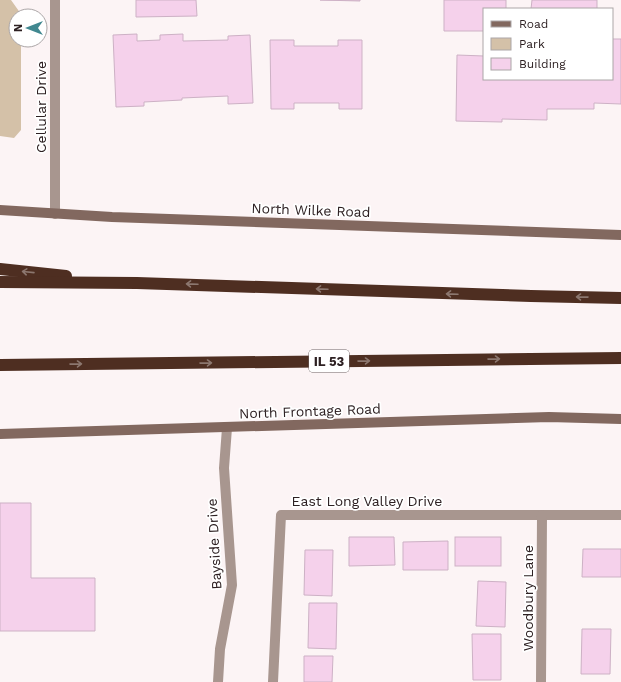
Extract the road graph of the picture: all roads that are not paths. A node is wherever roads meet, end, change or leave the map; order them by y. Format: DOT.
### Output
graph roads {
  1 [pos="55,0"];
  2 [pos="0,210"];
  3 [pos="55,214"];
  4 [pos="621,235"];
  5 [pos="0,269"];
  6 [pos="0,282"];
  7 [pos="137,283"];
  8 [pos="621,298"];
  9 [pos="621,358"];
  10 [pos="0,365"];
  11 [pos="37,365"];
  12 [pos="0,370"];
  13 [pos="621,419"];
  14 [pos="227,428"];
  15 [pos="0,434"];
  16 [pos="542,515"];
  17 [pos="621,515"];
  18 [pos="218,682"];
  19 [pos="273,682"];
  20 [pos="541,682"];
  1 -- 3 [label="street, Cellular Drive"];
  2 -- 3 [label="street, North Wilke Road"];
  3 -- 4 [label="street, North Wilke Road"];
  7 -- 5 [label="highway, one-way"];
  6 -- 7 [label="highway"];
  8 -- 7 [label="highway, one-way"];
  11 -- 9 [label="highway, IL 53, one-way"];
  10 -- 11 [label="highway"];
  11 -- 12 [label="highway, IL 53"];
  13 -- 14 [label="street, North Frontage Road"];
  14 -- 15 [label="street, North Frontage Road"];
  14 -- 18 [label="street, Bayside Drive"];
  16 -- 17 [label="street, East Long Valley Drive"];
  16 -- 19 [label="street, East Long Valley Drive"];
  16 -- 20 [label="street, Woodbury Lane"];
}
